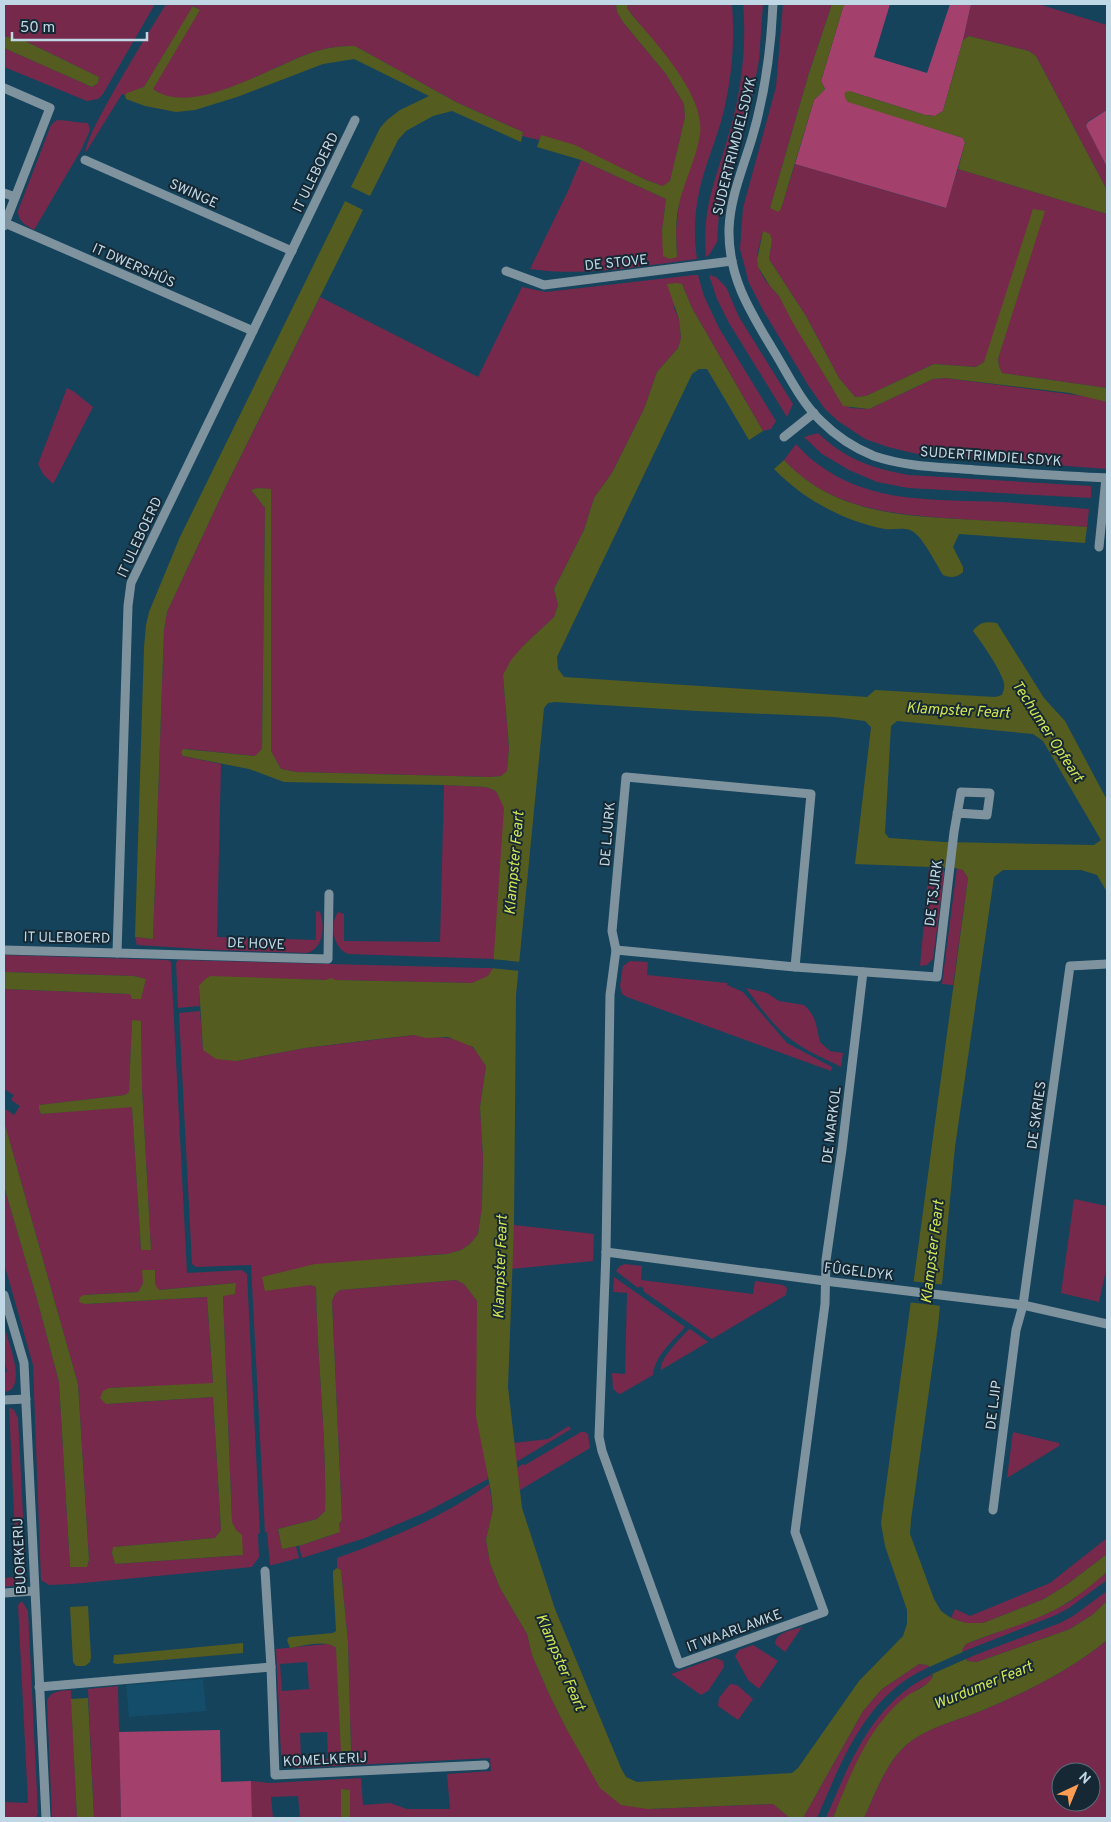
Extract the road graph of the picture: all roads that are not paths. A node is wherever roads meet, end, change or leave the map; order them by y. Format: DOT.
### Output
graph roads {
  1 [pos="773,4"];
  2 [pos="4,88"];
  3 [pos="355,120"];
  4 [pos="85,160"];
  5 [pos="4,193"];
  6 [pos="15,197"];
  7 [pos="4,225"];
  8 [pos="292,251"];
  9 [pos="732,261"];
  10 [pos="506,270"];
  11 [pos="253,331"];
  12 [pos="814,413"];
  13 [pos="784,437"];
  14 [pos="1107,478"];
  15 [pos="1099,547"];
  16 [pos="957,813"];
  17 [pos="329,894"];
  18 [pos="4,950"];
  19 [pos="616,950"];
  20 [pos="117,953"];
  21 [pos="1107,964"];
  22 [pos="795,967"];
  23 [pos="863,972"];
  24 [pos="606,1252"];
  25 [pos="825,1281"];
  26 [pos="4,1295"];
  27 [pos="1023,1305"];
  28 [pos="1107,1324"];
  29 [pos="26,1399"];
  30 [pos="4,1400"];
  31 [pos="993,1510"];
  32 [pos="266,1571"];
  33 [pos="34,1591"];
  34 [pos="4,1593"];
  35 [pos="271,1667"];
  36 [pos="39,1687"];
  37 [pos="485,1765"];
  38 [pos="46,1818"];
  1 -- 9 [label="street, SUDERTRIMDIELSDYK"];
  2 -- 6 [label="street"];
  3 -- 8 [label="street, IT ULEBOERD"];
  4 -- 8 [label="street, SWINGE"];
  5 -- 6 [label="street"];
  6 -- 7 [label="street"];
  7 -- 11 [label="street, IT DWERSHÛS"];
  8 -- 11 [label="street, IT ULEBOERD"];
  9 -- 10 [label="street, DE STOVE"];
  9 -- 12 [label="street, SUDERTRIMDIELSDYK"];
  11 -- 20 [label="street, IT ULEBOERD"];
  12 -- 13 [label="street"];
  12 -- 14 [label="street, SUDERTRIMDIELSDYK"];
  14 -- 15 [label="street"];
  16 -- 23 [label="street, DE TSJIRK"];
  17 -- 20 [label="street, DE HOVE"];
  18 -- 20 [label="street, IT ULEBOERD"];
  19 -- 22 [label="street"];
  19 -- 22 [label="street, DE LJURK"];
  19 -- 24 [label="street, DE LJURK"];
  21 -- 27 [label="street, DE SKRIES"];
  22 -- 23 [label="street"];
  23 -- 25 [label="street, DE MARKOL"];
  24 -- 25 [label="street, FÛGELDYK"];
  24 -- 25 [label="street, IT WAARLAMKE"];
  25 -- 27 [label="street, FÛGELDYK"];
  26 -- 29 [label="street, BUORKERIJ"];
  27 -- 28 [label="street, FÛGELDYK"];
  27 -- 31 [label="street, DE LJIP"];
  29 -- 30 [label="street"];
  29 -- 33 [label="street, BUORKERIJ"];
  32 -- 35 [label="street, KOMELKERIJ"];
  33 -- 34 [label="street"];
  33 -- 36 [label="street, BUORKERIJ"];
  35 -- 36 [label="street"];
  35 -- 37 [label="street, KOMELKERIJ"];
  36 -- 38 [label="street, BUORKERIJ"];
}
